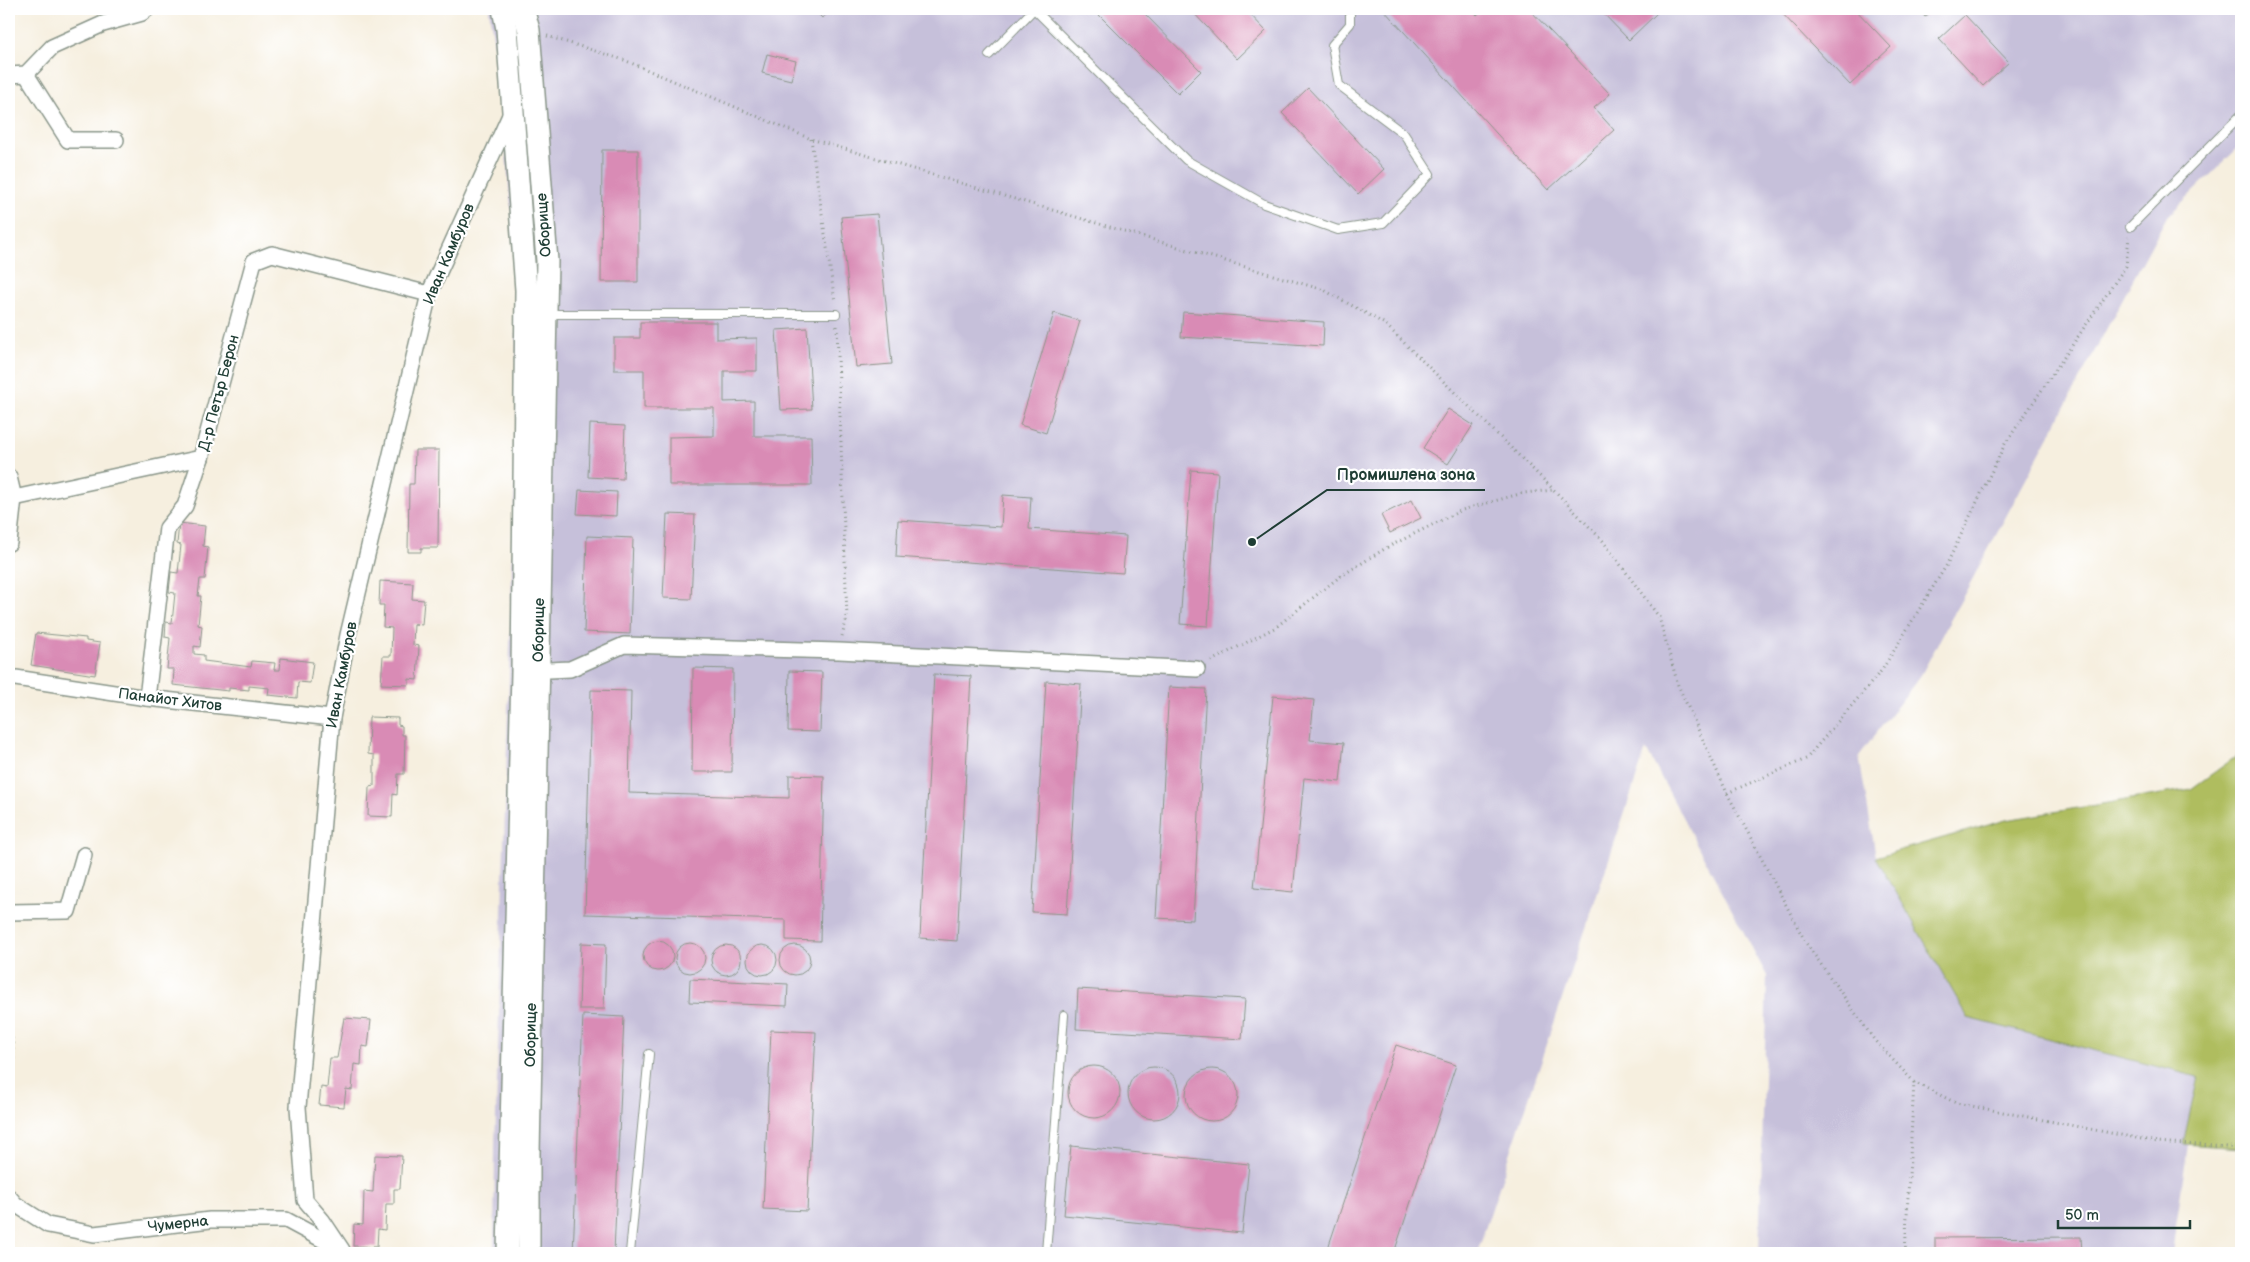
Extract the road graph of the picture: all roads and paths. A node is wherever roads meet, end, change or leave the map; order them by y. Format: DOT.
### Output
graph roads {
  1 [pos="147,9"];
  2 [pos="503,9"];
  3 [pos="523,9"];
  4 [pos="1034,9"];
  5 [pos="1350,9"];
  6 [pos="529,30"];
  7 [pos="989,55"];
  8 [pos="26,74"];
  9 [pos="9,75"];
  10 [pos="513,109"];
  11 [pos="2241,115"];
  12 [pos="810,139"];
  13 [pos="116,140"];
  14 [pos="2130,226"];
  15 [pos="429,294"];
  16 [pos="546,314"];
  17 [pos="836,314"];
  18 [pos="201,458"];
  19 [pos="9,477"];
  20 [pos="1554,490"];
  21 [pos="14,498"];
  22 [pos="9,543"];
  23 [pos="839,651"];
  24 [pos="1197,669"];
  25 [pos="530,671"];
  26 [pos="9,677"];
  27 [pos="146,698"];
  28 [pos="332,718"];
  29 [pos="1727,794"];
  30 [pos="84,855"];
  31 [pos="9,912"];
  32 [pos="9,1008"];
  33 [pos="1064,1015"];
  34 [pos="649,1054"];
  35 [pos="1914,1082"];
  36 [pos="9,1108"];
  37 [pos="2241,1148"];
  38 [pos="9,1197"];
  39 [pos="344,1252"];
  40 [pos="508,1253"];
  41 [pos="530,1253"];
  42 [pos="630,1253"];
  43 [pos="1046,1253"];
  44 [pos="1905,1253"];
  1 -- 8 [label="street"];
  2 -- 10 [label="main road, Оборище"];
  3 -- 6 [label="main road, Оборище"];
  4 -- 5 [label="lane"];
  4 -- 7 [label="lane"];
  6 -- 12 [label="path"];
  6 -- 16 [label="main road, Оборище"];
  8 -- 9 [label="street"];
  8 -- 13 [label="street"];
  10 -- 15 [label="street, Иван Камбуров"];
  10 -- 25 [label="main road, Оборище"];
  11 -- 14 [label="lane"];
  12 -- 17 [label="path"];
  12 -- 20 [label="path"];
  14 -- 29 [label="path"];
  15 -- 18 [label="street, Д-р Петър Берон"];
  15 -- 28 [label="street, Иван Камбуров"];
  16 -- 17 [label="lane"];
  16 -- 25 [label="main road, Оборище"];
  17 -- 23 [label="path"];
  18 -- 21 [label="street"];
  18 -- 27 [label="street, Д-р Петър Берон"];
  19 -- 21 [label="street"];
  20 -- 24 [label="path"];
  20 -- 29 [label="path"];
  21 -- 22 [label="street"];
  23 -- 24 [label="street"];
  23 -- 25 [label="street"];
  25 -- 40 [label="main road, Оборище"];
  25 -- 41 [label="main road, Оборище"];
  26 -- 27 [label="street, Панайот Хитов"];
  27 -- 28 [label="street, Панайот Хитов"];
  28 -- 39 [label="street, Иван Камбуров"];
  29 -- 35 [label="path"];
  30 -- 31 [label="street"];
  32 -- 36 [label="path"];
  33 -- 43 [label="lane"];
  34 -- 42 [label="lane"];
  35 -- 37 [label="path"];
  35 -- 44 [label="path"];
  38 -- 39 [label="street, Чумерна"];
}
